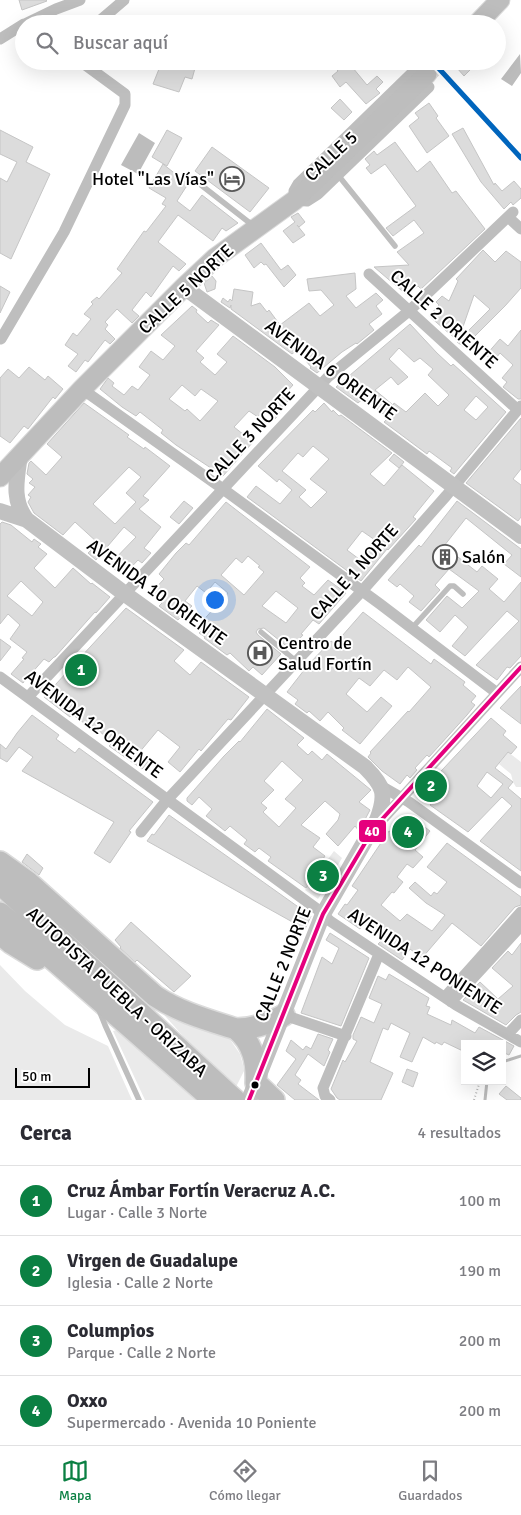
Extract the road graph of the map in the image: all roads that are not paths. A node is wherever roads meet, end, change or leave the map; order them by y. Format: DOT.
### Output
graph roads {
  1 [pos="80,0"];
  2 [pos="124,0"];
  3 [pos="500,0"];
  4 [pos="43,15"];
  5 [pos="106,15"];
  6 [pos="486,15"];
  7 [pos="15,30"];
  8 [pos="0,39"];
  9 [pos="92,70"];
  10 [pos="423,78"];
  11 [pos="338,175"];
  12 [pos="201,185"];
  13 [pos="295,200"];
  14 [pos="256,228"];
  15 [pos="521,229"];
  16 [pos="395,246"];
  17 [pos="369,274"];
  18 [pos="184,286"];
  19 [pos="410,311"];
  20 [pos="1,339"];
  21 [pos="319,386"];
  22 [pos="82,389"];
  23 [pos="519,408"];
  24 [pos="20,455"];
  25 [pos="0,477"];
  26 [pos="454,486"];
  27 [pos="223,490"];
  28 [pos="0,511"];
  29 [pos="27,520"];
  30 [pos="521,536"];
  31 [pos="362,591"];
  32 [pos="125,594"];
  33 [pos="464,594"];
  34 [pos="412,628"];
  35 [pos="261,632"];
  36 [pos="296,661"];
  37 [pos="521,668"];
  38 [pos="0,677"];
  39 [pos="497,694"];
  40 [pos="264,696"];
  41 [pos="28,697"];
  42 [pos="381,786"];
  43 [pos="402,798"];
  44 [pos="167,800"];
  45 [pos="374,828"];
  46 [pos="141,832"];
  47 [pos="0,862"];
  48 [pos="0,884"];
  49 [pos="521,884"];
  50 [pos="521,912"];
  51 [pos="0,913"];
  52 [pos="323,914"];
  53 [pos="521,926"];
  54 [pos="0,934"];
  55 [pos="380,954"];
  56 [pos="71,975"];
  57 [pos="95,996"];
  58 [pos="448,1000"];
  59 [pos="284,1015"];
  60 [pos="521,1020"];
  61 [pos="236,1029"];
  62 [pos="508,1034"];
  63 [pos="346,1036"];
  64 [pos="521,1042"];
  65 [pos="236,1096"];
  66 [pos="139,1100"];
  67 [pos="274,1100"];
  68 [pos="330,1100"];
  1 -- 4 [label="street"];
  2 -- 5 [label="street"];
  3 -- 6 [label="main road"];
  7 -- 8 [label="street"];
  9 -- 20 [label="street"];
  10 -- 11 [label="street, CALLE 5"];
  10 -- 13 [label="main road, CALLE 5 NORTE"];
  11 -- 13 [label="street, CALLE 5"];
  11 -- 16 [label="lane"];
  12 -- 14 [label="lane"];
  13 -- 14 [label="main road, CALLE 5 NORTE"];
  14 -- 18 [label="main road, CALLE 5 NORTE"];
  15 -- 19 [label="street, CALLE 3 NORTE"];
  17 -- 19 [label="street, CALLE 2 ORIENTE"];
  18 -- 21 [label="street, AVENIDA 6 ORIENTE"];
  18 -- 22 [label="main road, CALLE 5 NORTE"];
  19 -- 21 [label="street, CALLE 3 NORTE"];
  19 -- 23 [label="street, CALLE 2 ORIENTE"];
  21 -- 26 [label="street, AVENIDA 6 ORIENTE"];
  21 -- 27 [label="street, CALLE 3 NORTE"];
  22 -- 24 [label="main road, CALLE 5 NORTE"];
  22 -- 27 [label="street"];
  23 -- 26 [label="street, CALLE 1 NORTE"];
  24 -- 25 [label="main road, CALLE 5 NORTE"];
  24 -- 29 [label="street"];
  26 -- 30 [label="street, AVENIDA 6 ORIENTE"];
  26 -- 31 [label="street, CALLE 1 NORTE"];
  27 -- 31 [label="street"];
  27 -- 32 [label="street, CALLE 3 NORTE"];
  28 -- 29 [label="street"];
  29 -- 32 [label="street, AVENIDA 10 ORIENTE"];
  31 -- 34 [label="street"];
  31 -- 36 [label="street, CALLE 1 NORTE"];
  32 -- 40 [label="street, AVENIDA 10 ORIENTE"];
  32 -- 41 [label="street, CALLE 3 NORTE"];
  33 -- 34 [label="lane"];
  34 -- 39 [label="street"];
  35 -- 36 [label="lane"];
  36 -- 40 [label="street, CALLE 1 NORTE"];
  37 -- 39 [label="street, CALLE 2 NORTE"];
  38 -- 41 [label="street, AVENIDA 12 ORIENTE"];
  39 -- 43 [label="street, CALLE 2 NORTE"];
  40 -- 42 [label="street, AVENIDA 10 ORIENTE"];
  40 -- 44 [label="street, CALLE 1 NORTE"];
  41 -- 44 [label="street, AVENIDA 12 ORIENTE"];
  42 -- 43 [label="street"];
  42 -- 45 [label="street"];
  43 -- 45 [label="street, CALLE 2 NORTE"];
  43 -- 49 [label="street"];
  44 -- 46 [label="street, CALLE 1 NORTE"];
  44 -- 52 [label="street, AVENIDA 12 PONIENTE"];
  45 -- 52 [label="street, CALLE 2 NORTE"];
  47 -- 61 [label="highway"];
  48 -- 65 [label="highway, AUTOPISTA PUEBLA - ORIZABA"];
  50 -- 58 [label="street"];
  51 -- 56 [label="highway, AUTOPISTA PUEBLA - ORIZABA"];
  52 -- 55 [label="street, AVENIDA 12 PONIENTE"];
  52 -- 59 [label="street, CALLE 2 NORTE"];
  53 -- 58 [label="street"];
  54 -- 56 [label="highway"];
  55 -- 58 [label="street, AVENIDA 12 PONIENTE"];
  55 -- 63 [label="street"];
  56 -- 57 [label="highway, AUTOPISTA PUEBLA - ORIZABA"];
  57 -- 65 [label="highway, AUTOPISTA PUEBLA - ORIZABA"];
  57 -- 66 [label="lane"];
  58 -- 62 [label="street, AVENIDA 12 PONIENTE"];
  59 -- 61 [label="highway"];
  59 -- 63 [label="street"];
  59 -- 65 [label="street, CALLE 2 NORTE"];
  60 -- 62 [label="street"];
  61 -- 65 [label="highway"];
  62 -- 64 [label="street, AVENIDA 12 PONIENTE"];
  63 -- 68 [label="street"];
  65 -- 67 [label="highway"];
}
